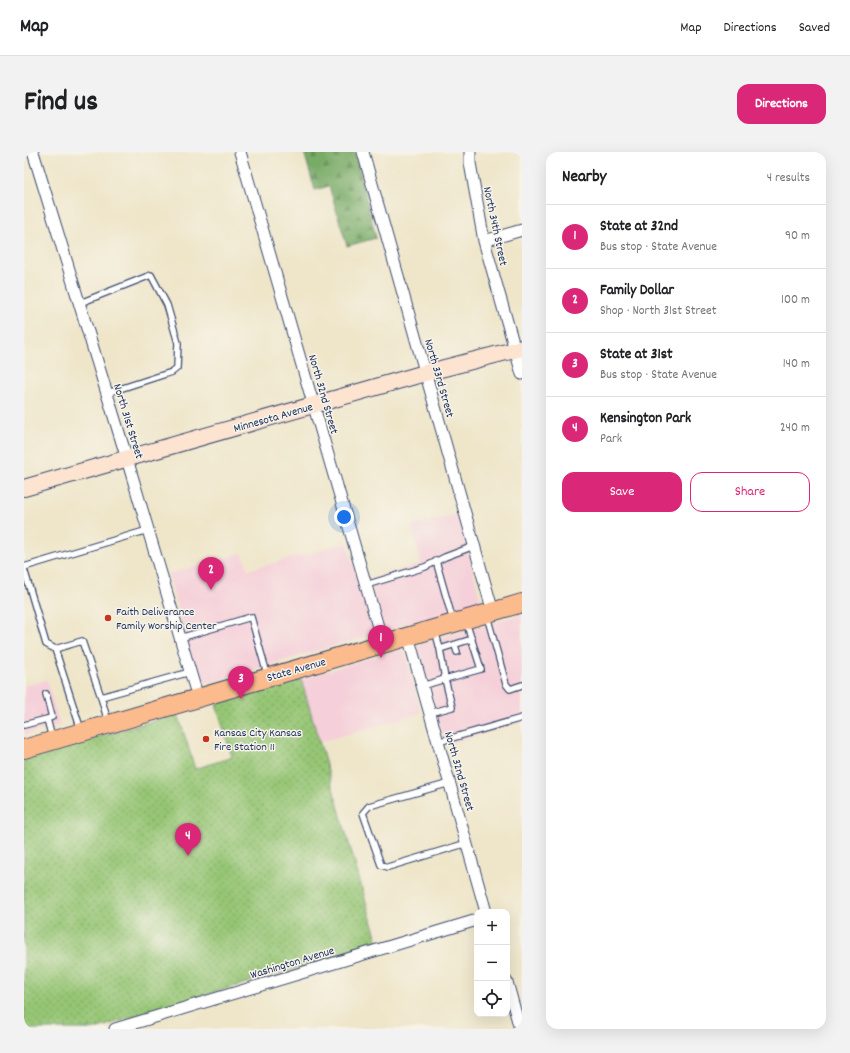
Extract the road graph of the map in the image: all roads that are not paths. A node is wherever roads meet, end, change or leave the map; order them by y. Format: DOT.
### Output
graph roads {
  1 [pos="33,152"];
  2 [pos="240,152"];
  3 [pos="363,152"];
  4 [pos="470,152"];
  5 [pos="522,230"];
  6 [pos="484,241"];
  7 [pos="80,303"];
  8 [pos="519,349"];
  9 [pos="425,373"];
  10 [pos="522,374"];
  11 [pos="107,393"];
  12 [pos="313,406"];
  13 [pos="127,459"];
  14 [pos="24,488"];
  15 [pos="148,530"];
  16 [pos="474,546"];
  17 [pos="436,561"];
  18 [pos="24,568"];
  19 [pos="366,585"];
  20 [pos="521,606"];
  21 [pos="490,613"];
  22 [pos="460,621"];
  23 [pos="434,628"];
  24 [pos="408,636"];
  25 [pos="180,638"];
  26 [pos="472,639"];
  27 [pos="383,644"];
  28 [pos="455,645"];
  29 [pos="55,649"];
  30 [pos="440,649"];
  31 [pos="457,652"];
  32 [pos="190,672"];
  33 [pos="268,677"];
  34 [pos="445,679"];
  35 [pos="522,685"];
  36 [pos="422,686"];
  37 [pos="46,694"];
  38 [pos="101,697"];
  39 [pos="198,698"];
  40 [pos="430,713"];
  41 [pos="522,718"];
  42 [pos="47,719"];
  43 [pos="108,724"];
  44 [pos="24,725"];
  45 [pos="82,732"];
  46 [pos="53,741"];
  47 [pos="438,742"];
  48 [pos="24,749"];
  49 [pos="450,783"];
  50 [pos="467,844"];
  51 [pos="485,909"];
  52 [pos="474,921"];
  53 [pos="510,988"];
  54 [pos="517,1001"];
  55 [pos="149,1024"];
  56 [pos="115,1029"];
  57 [pos="520,1029"];
  1 -- 7 [label="street, North 31st Street"];
  2 -- 12 [label="street, North 32nd Street"];
  3 -- 9 [label="street, North 33rd Street"];
  4 -- 6 [label="street, North 34th Street"];
  5 -- 6 [label="street"];
  6 -- 8 [label="street, North 34th Street"];
  7 -- 11 [label="street, North 31st Street"];
  7 -- 11 [label="lane"];
  8 -- 9 [label="main road, Minnesota Avenue"];
  8 -- 10 [label="street, North 34th Street"];
  9 -- 12 [label="main road, Minnesota Avenue"];
  9 -- 16 [label="street, North 33rd Street"];
  11 -- 13 [label="street, North 31st Street"];
  12 -- 13 [label="main road, Minnesota Avenue"];
  12 -- 19 [label="street, North 32nd Street"];
  13 -- 14 [label="main road, Minnesota Avenue"];
  13 -- 15 [label="street, North 31st Street"];
  15 -- 18 [label="lane"];
  15 -- 25 [label="street, North 31st Street"];
  16 -- 17 [label="lane"];
  16 -- 21 [label="street, North 33rd Street"];
  17 -- 19 [label="lane"];
  17 -- 22 [label="lane"];
  18 -- 29 [label="lane"];
  19 -- 27 [label="street, North 32nd Street"];
  20 -- 21 [label="main road, State Avenue"];
  21 -- 22 [label="main road, State Avenue"];
  21 -- 35 [label="lane"];
  22 -- 23 [label="main road, State Avenue"];
  22 -- 26 [label="lane"];
  23 -- 24 [label="main road, State Avenue"];
  23 -- 30 [label="lane"];
  24 -- 27 [label="main road, State Avenue"];
  24 -- 36 [label="street, North 32nd Street"];
  25 -- 32 [label="street, North 31st Street"];
  25 -- 33 [label="lane"];
  26 -- 28 [label="lane"];
  26 -- 34 [label="lane"];
  27 -- 33 [label="main road, State Avenue"];
  28 -- 30 [label="lane"];
  28 -- 31 [label="lane"];
  29 -- 38 [label="lane"];
  29 -- 45 [label="lane"];
  30 -- 34 [label="lane"];
  32 -- 38 [label="lane"];
  32 -- 39 [label="street, North 31st Street"];
  33 -- 39 [label="main road, State Avenue"];
  34 -- 36 [label="lane"];
  34 -- 40 [label="lane"];
  36 -- 40 [label="street, North 32nd Street"];
  37 -- 42 [label="lane"];
  38 -- 43 [label="lane"];
  39 -- 43 [label="main road, State Avenue"];
  40 -- 47 [label="street, North 32nd Street"];
  41 -- 47 [label="lane"];
  42 -- 44 [label="lane"];
  42 -- 46 [label="lane"];
  43 -- 45 [label="main road, State Avenue"];
  45 -- 46 [label="main road, State Avenue"];
  46 -- 48 [label="main road, State Avenue"];
  47 -- 49 [label="street, North 32nd Street"];
  49 -- 50 [label="street, North 32nd Street"];
  49 -- 50 [label="lane"];
  50 -- 51 [label="street, North 32nd Street"];
  52 -- 55 [label="street, Washington Avenue"];
  53 -- 54 [label="street"];
  54 -- 57 [label="street"];
  55 -- 56 [label="street, Washington Avenue"];
}
